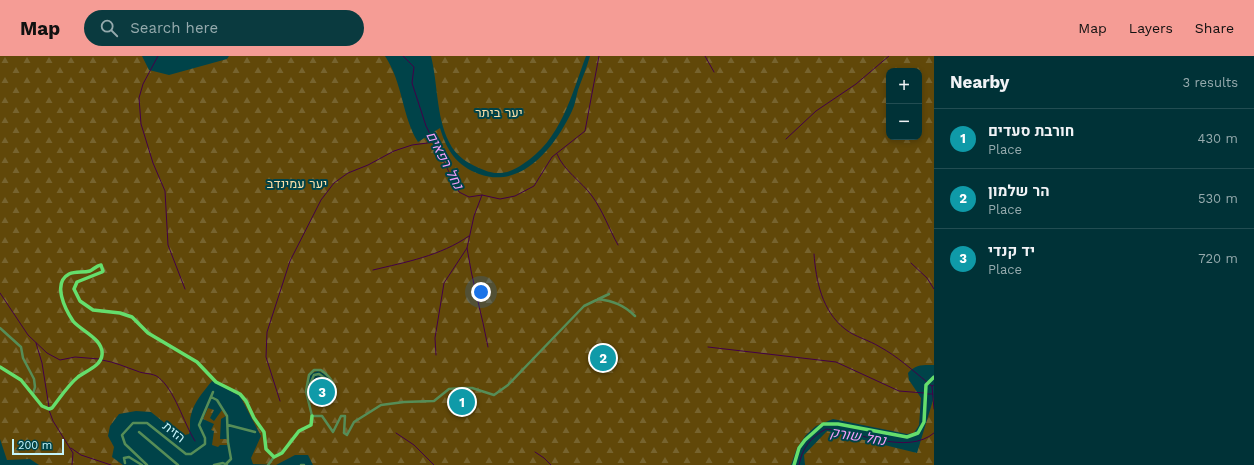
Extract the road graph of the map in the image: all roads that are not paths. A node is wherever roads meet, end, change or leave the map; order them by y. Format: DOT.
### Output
graph roads {
  1 [pos="609,294"];
  2 [pos="598,299"];
  3 [pos="635,316"];
  4 [pos="0,328"];
  5 [pos="0,367"];
  6 [pos="934,377"];
  7 [pos="329,389"];
  8 [pos="213,392"];
  9 [pos="33,394"];
  10 [pos="210,397"];
  11 [pos="312,416"];
  12 [pos="228,425"];
  13 [pos="139,432"];
  14 [pos="254,432"];
  15 [pos="274,457"];
  16 [pos="125,463"];
  17 [pos="227,464"];
  18 [pos="142,465"];
  19 [pos="147,465"];
  20 [pos="178,465"];
  21 [pos="214,465"];
  22 [pos="268,465"];
  23 [pos="300,465"];
  24 [pos="304,465"];
  25 [pos="794,465"];
  1 -- 2 [label="street"];
  2 -- 3 [label="street"];
  2 -- 11 [label="street"];
  4 -- 9 [label="street"];
  5 -- 9 [label="main road"];
  6 -- 25 [label="main road"];
  7 -- 11 [label="street"];
  8 -- 10 [label="street, הזית"];
  9 -- 15 [label="main road"];
  10 -- 12 [label="street"];
  10 -- 19 [label="street, הזית"];
  11 -- 15 [label="main road"];
  12 -- 14 [label="street"];
  12 -- 17 [label="street"];
  13 -- 20 [label="street"];
  15 -- 22 [label="street"];
  16 -- 18 [label="street"];
  17 -- 21 [label="street"];
  23 -- 24 [label="street"];
}
